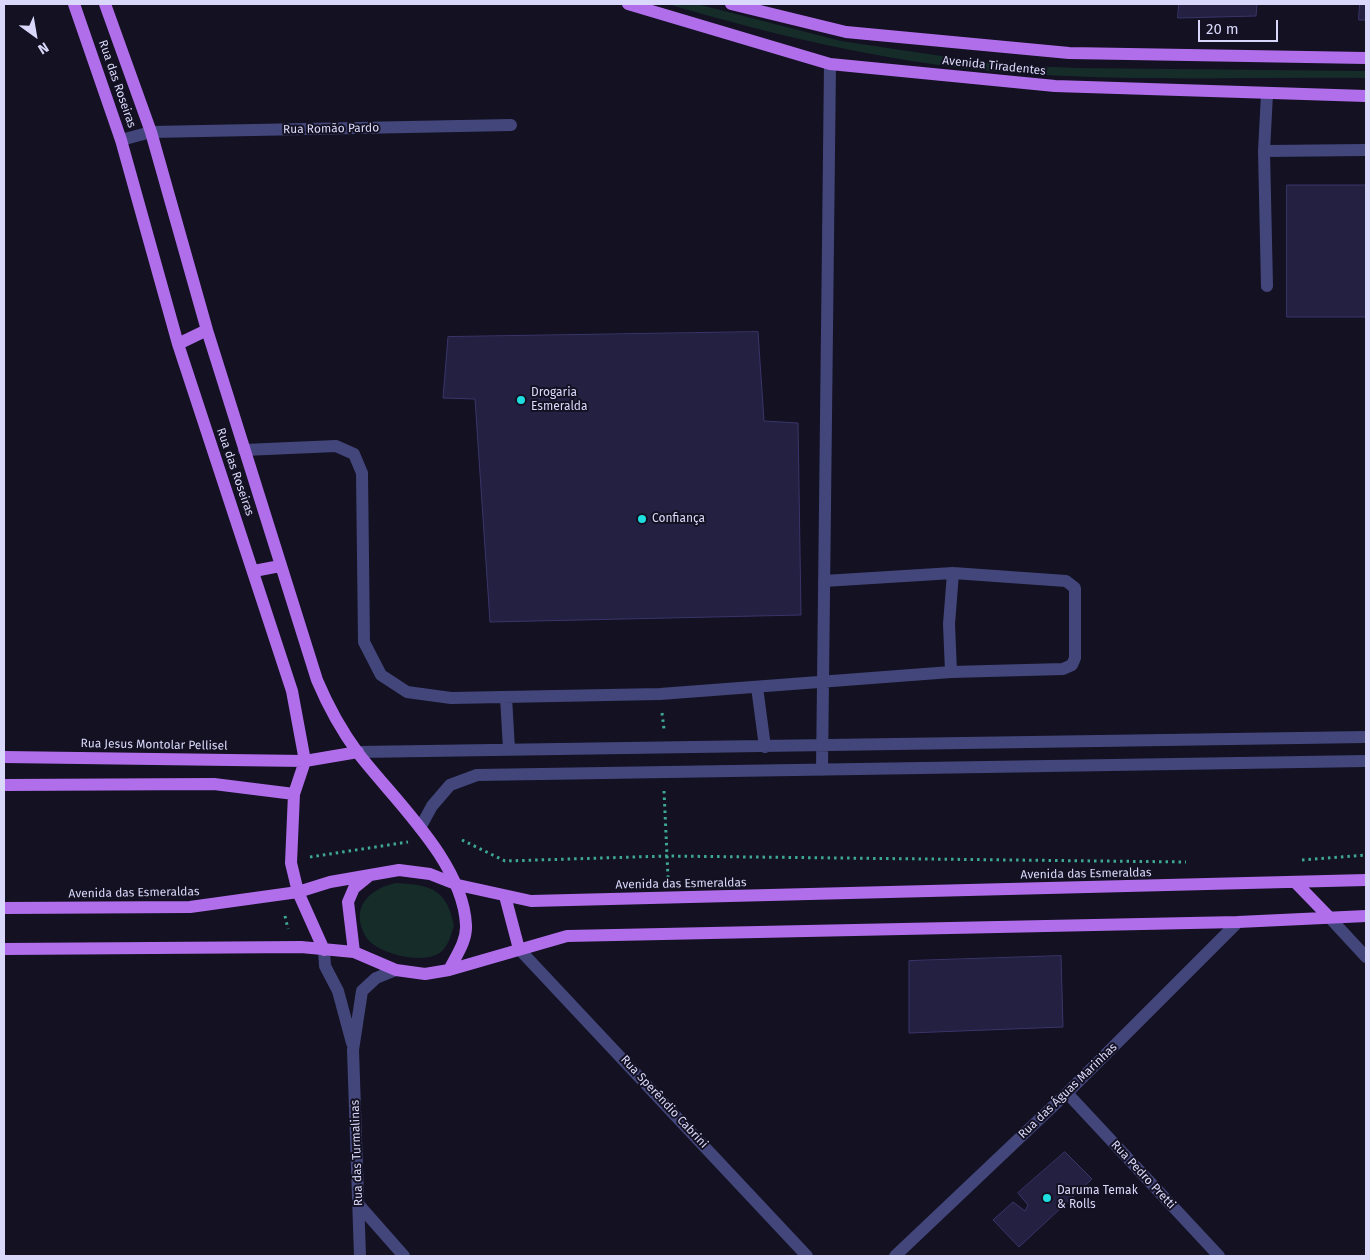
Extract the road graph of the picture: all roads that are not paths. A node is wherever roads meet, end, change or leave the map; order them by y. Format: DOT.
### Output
graph roads {
  1 [pos="74,4"];
  2 [pos="105,4"];
  3 [pos="628,4"];
  4 [pos="731,4"];
  5 [pos="1366,58"];
  6 [pos="830,64"];
  7 [pos="1267,94"];
  8 [pos="1366,96"];
  9 [pos="511,125"];
  10 [pos="150,132"];
  11 [pos="121,140"];
  12 [pos="1366,150"];
  13 [pos="1264,151"];
  14 [pos="1267,286"];
  15 [pos="207,330"];
  16 [pos="178,344"];
  17 [pos="244,450"];
  18 [pos="280,566"];
  19 [pos="254,571"];
  20 [pos="953,573"];
  21 [pos="824,581"];
  22 [pos="951,672"];
  23 [pos="823,682"];
  24 [pos="757,687"];
  25 [pos="506,697"];
  26 [pos="1366,737"];
  27 [pos="821,746"];
  28 [pos="765,747"];
  29 [pos="509,749"];
  30 [pos="358,752"];
  31 [pos="4,757"];
  32 [pos="305,761"];
  33 [pos="1366,761"];
  34 [pos="822,770"];
  35 [pos="4,785"];
  36 [pos="294,794"];
  37 [pos="420,828"];
  38 [pos="371,874"];
  39 [pos="1366,880"];
  40 [pos="1295,882"];
  41 [pos="458,885"];
  42 [pos="298,892"];
  43 [pos="505,896"];
  44 [pos="4,908"];
  45 [pos="1366,916"];
  46 [pos="1328,917"];
  47 [pos="1238,922"];
  48 [pos="4,949"];
  49 [pos="519,949"];
  50 [pos="324,950"];
  51 [pos="354,952"];
  52 [pos="1366,957"];
  53 [pos="396,970"];
  54 [pos="449,970"];
  55 [pos="354,1050"];
  56 [pos="1067,1093"];
  57 [pos="359,1205"];
  58 [pos="360,1256"];
  59 [pos="404,1256"];
  60 [pos="807,1256"];
  61 [pos="895,1256"];
  62 [pos="1219,1256"];
  1 -- 11 [label="main road, Rua das Roseiras"];
  2 -- 10 [label="main road, Rua das Roseiras"];
  3 -- 6 [label="main road, Avenida Tiradentes"];
  4 -- 5 [label="main road, Avenida Tiradentes"];
  6 -- 7 [label="main road, Avenida Tiradentes"];
  6 -- 21 [label="street"];
  7 -- 8 [label="main road, Avenida Tiradentes"];
  7 -- 13 [label="street"];
  9 -- 10 [label="street, Rua Romão Pardo"];
  10 -- 11 [label="street, Rua Romão Pardo"];
  10 -- 15 [label="main road, Rua das Roseiras"];
  11 -- 16 [label="main road, Rua das Roseiras"];
  12 -- 13 [label="street"];
  13 -- 14 [label="street"];
  15 -- 16 [label="main road"];
  15 -- 17 [label="main road, Rua das Roseiras"];
  16 -- 19 [label="main road, Rua das Roseiras"];
  17 -- 18 [label="main road, Rua das Roseiras"];
  17 -- 25 [label="street"];
  18 -- 19 [label="main road"];
  18 -- 30 [label="main road, Rua das Roseiras"];
  19 -- 32 [label="main road, Rua das Roseiras"];
  20 -- 21 [label="street"];
  20 -- 22 [label="street"];
  20 -- 22 [label="street"];
  21 -- 23 [label="street"];
  22 -- 23 [label="street"];
  23 -- 24 [label="street"];
  23 -- 27 [label="street"];
  24 -- 25 [label="street"];
  24 -- 28 [label="street"];
  25 -- 29 [label="street"];
  26 -- 27 [label="street"];
  27 -- 28 [label="street"];
  27 -- 34 [label="street"];
  28 -- 29 [label="street"];
  29 -- 30 [label="street"];
  30 -- 32 [label="main road, Rua Jesus Montolar Pellisel"];
  30 -- 37 [label="main road, Rua das Roseiras"];
  31 -- 32 [label="main road, Rua Jesus Montolar Pellisel"];
  32 -- 36 [label="main road, Rua das Roseiras"];
  33 -- 34 [label="street"];
  34 -- 37 [label="street"];
  35 -- 36 [label="main road"];
  36 -- 42 [label="main road, Rua das Roseiras"];
  37 -- 41 [label="main road, Rua das Roseiras"];
  38 -- 41 [label="main road, Avenida das Esmeraldas"];
  38 -- 42 [label="main road, Avenida das Esmeraldas"];
  38 -- 51 [label="main road"];
  39 -- 40 [label="main road, Avenida das Esmeraldas"];
  40 -- 43 [label="main road, Avenida das Esmeraldas"];
  40 -- 46 [label="main road"];
  41 -- 43 [label="main road, Avenida das Esmeraldas"];
  41 -- 54 [label="main road"];
  42 -- 44 [label="main road, Avenida das Esmeraldas"];
  42 -- 50 [label="main road, Rua das Roseiras"];
  43 -- 49 [label="main road"];
  45 -- 46 [label="main road"];
  46 -- 47 [label="main road"];
  46 -- 52 [label="street"];
  47 -- 49 [label="main road"];
  47 -- 56 [label="street, Rua das Águas Marinhas"];
  48 -- 50 [label="main road"];
  49 -- 54 [label="main road"];
  49 -- 60 [label="street, Rua Sperêndio Cabrini"];
  50 -- 51 [label="main road"];
  50 -- 55 [label="street, Rua das Turmalinas"];
  51 -- 53 [label="main road"];
  53 -- 54 [label="main road"];
  53 -- 55 [label="street, Rua das Turmalinas"];
  55 -- 57 [label="street, Rua das Turmalinas"];
  56 -- 61 [label="street, Rua das Águas Marinhas"];
  56 -- 62 [label="street, Rua Pedro Pretti"];
  57 -- 58 [label="street, Rua das Turmalinas"];
  57 -- 59 [label="street"];
}
